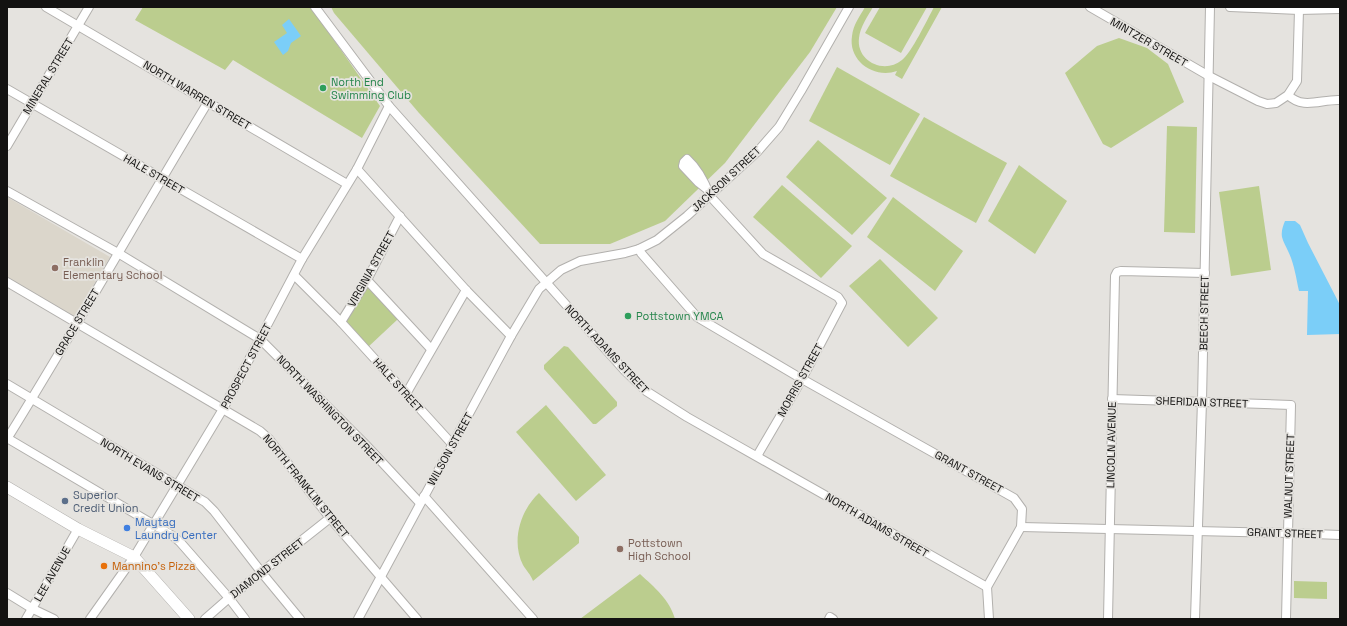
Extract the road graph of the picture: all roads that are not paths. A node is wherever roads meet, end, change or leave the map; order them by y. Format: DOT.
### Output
graph roads {
  1 [pos="46,7"];
  2 [pos="89,7"];
  3 [pos="315,7"];
  4 [pos="849,7"];
  5 [pos="1090,7"];
  6 [pos="1210,7"];
  7 [pos="1230,7"];
  8 [pos="1299,10"];
  9 [pos="1340,10"];
  10 [pos="78,25"];
  11 [pos="1209,76"];
  12 [pos="7,89"];
  13 [pos="1288,95"];
  14 [pos="1340,100"];
  15 [pos="208,102"];
  16 [pos="31,103"];
  17 [pos="389,106"];
  18 [pos="7,146"];
  19 [pos="356,169"];
  20 [pos="162,178"];
  21 [pos="347,184"];
  22 [pos="7,191"];
  23 [pos="708,192"];
  24 [pos="400,216"];
  25 [pos="639,249"];
  26 [pos="118,254"];
  27 [pos="302,259"];
  28 [pos="1205,272"];
  29 [pos="294,275"];
  30 [pos="367,280"];
  31 [pos="7,282"];
  32 [pos="546,282"];
  33 [pos="466,290"];
  34 [pos="341,322"];
  35 [pos="76,324"];
  36 [pos="511,336"];
  37 [pos="260,339"];
  38 [pos="431,349"];
  39 [pos="802,379"];
  40 [pos="7,384"];
  41 [pos="406,394"];
  42 [pos="32,399"];
  43 [pos="1112,399"];
  44 [pos="1202,401"];
  45 [pos="1292,405"];
  46 [pos="223,409"];
  47 [pos="7,438"];
  48 [pos="453,445"];
  49 [pos="758,456"];
  50 [pos="177,485"];
  51 [pos="7,488"];
  52 [pos="422,500"];
  53 [pos="330,518"];
  54 [pos="153,526"];
  55 [pos="1021,527"];
  56 [pos="78,529"];
  57 [pos="1110,530"];
  58 [pos="1199,531"];
  59 [pos="1288,533"];
  60 [pos="1340,535"];
  61 [pos="134,557"];
  62 [pos="262,573"];
  63 [pos="381,577"];
  64 [pos="987,587"];
  65 [pos="7,593"];
  66 [pos="229,598"];
  67 [pos="32,609"];
  68 [pos="26,619"];
  69 [pos="54,619"];
  70 [pos="90,619"];
  71 [pos="189,619"];
  72 [pos="205,619"];
  73 [pos="246,619"];
  74 [pos="300,619"];
  75 [pos="358,619"];
  76 [pos="417,619"];
  77 [pos="534,619"];
  78 [pos="989,619"];
  79 [pos="1108,619"];
  80 [pos="1195,619"];
  81 [pos="1286,619"];
  1 -- 10 [label="street, NORTH WARREN STREET"];
  2 -- 10 [label="street, MINERAL STREET"];
  3 -- 17 [label="street, NORTH ADAMS STREET"];
  4 -- 23 [label="street, JACKSON STREET"];
  5 -- 11 [label="street, MINTZER STREET"];
  6 -- 11 [label="street, BEECH STREET"];
  7 -- 8 [label="street"];
  8 -- 9 [label="street"];
  8 -- 13 [label="street"];
  10 -- 15 [label="street, NORTH WARREN STREET"];
  10 -- 16 [label="street, MINERAL STREET"];
  11 -- 13 [label="street, MINTZER STREET"];
  11 -- 28 [label="street, BEECH STREET"];
  12 -- 16 [label="street, HALE STREET"];
  13 -- 14 [label="street"];
  15 -- 20 [label="street, GRACE STREET"];
  15 -- 21 [label="street, NORTH WARREN STREET"];
  16 -- 18 [label="street, MINERAL STREET"];
  16 -- 20 [label="street, HALE STREET"];
  17 -- 19 [label="street, PROSPECT STREET"];
  17 -- 32 [label="street, NORTH ADAMS STREET"];
  19 -- 21 [label="street, PROSPECT STREET"];
  19 -- 24 [label="street"];
  20 -- 26 [label="street, GRACE STREET"];
  20 -- 27 [label="street, HALE STREET"];
  21 -- 27 [label="street, PROSPECT STREET"];
  22 -- 26 [label="street, NORTH WASHINGTON STREET"];
  23 -- 25 [label="street, JACKSON STREET"];
  23 -- 39 [label="street, MORRIS STREET"];
  24 -- 30 [label="street, VIRGINIA STREET"];
  24 -- 33 [label="street"];
  25 -- 32 [label="street, JACKSON STREET"];
  25 -- 39 [label="street, GRANT STREET"];
  26 -- 35 [label="street, GRACE STREET"];
  26 -- 37 [label="street, NORTH WASHINGTON STREET"];
  27 -- 29 [label="street, PROSPECT STREET"];
  28 -- 43 [label="street, LINCOLN AVENUE"];
  28 -- 44 [label="street, BEECH STREET"];
  29 -- 34 [label="street, HALE STREET"];
  29 -- 37 [label="street, PROSPECT STREET"];
  30 -- 34 [label="street, VIRGINIA STREET"];
  30 -- 38 [label="street"];
  31 -- 35 [label="street, NORTH FRANKLIN STREET"];
  32 -- 36 [label="street, WILSON STREET"];
  32 -- 49 [label="street, NORTH ADAMS STREET"];
  33 -- 36 [label="street"];
  33 -- 38 [label="street"];
  34 -- 41 [label="street, HALE STREET"];
  35 -- 42 [label="street, GRACE STREET"];
  35 -- 46 [label="street, NORTH FRANKLIN STREET"];
  36 -- 48 [label="street, WILSON STREET"];
  37 -- 46 [label="street, PROSPECT STREET"];
  37 -- 52 [label="street, NORTH WASHINGTON STREET"];
  38 -- 41 [label="street"];
  39 -- 49 [label="street, MORRIS STREET"];
  39 -- 55 [label="street, GRANT STREET"];
  40 -- 42 [label="street, NORTH EVANS STREET"];
  41 -- 48 [label="street, HALE STREET"];
  42 -- 47 [label="street, GRACE STREET"];
  42 -- 50 [label="street, NORTH EVANS STREET"];
  43 -- 44 [label="street, SHERIDAN STREET"];
  43 -- 57 [label="street, LINCOLN AVENUE"];
  44 -- 45 [label="street, SHERIDAN STREET"];
  44 -- 58 [label="street, BEECH STREET"];
  45 -- 59 [label="street, WALNUT STREET"];
  46 -- 50 [label="street, PROSPECT STREET"];
  46 -- 53 [label="street, NORTH FRANKLIN STREET"];
  47 -- 54 [label="street"];
  48 -- 52 [label="street, WILSON STREET"];
  49 -- 64 [label="street, NORTH ADAMS STREET"];
  50 -- 54 [label="street, PROSPECT STREET"];
  50 -- 62 [label="street, NORTH EVANS STREET"];
  51 -- 56 [label="main road"];
  52 -- 63 [label="street, WILSON STREET"];
  52 -- 77 [label="street, NORTH WASHINGTON STREET"];
  53 -- 62 [label="street, DIAMOND STREET"];
  53 -- 63 [label="street, NORTH FRANKLIN STREET"];
  54 -- 61 [label="street, PROSPECT STREET"];
  54 -- 66 [label="street"];
  55 -- 57 [label="street, GRANT STREET"];
  55 -- 64 [label="street"];
  56 -- 61 [label="main road"];
  56 -- 67 [label="street, LEE AVENUE"];
  57 -- 58 [label="street, GRANT STREET"];
  57 -- 79 [label="street, LINCOLN AVENUE"];
  58 -- 59 [label="street, GRANT STREET"];
  58 -- 80 [label="street, BEECH STREET"];
  59 -- 60 [label="street, GRANT STREET"];
  59 -- 81 [label="street, WALNUT STREET"];
  61 -- 70 [label="street, PROSPECT STREET"];
  61 -- 71 [label="main road"];
  62 -- 66 [label="street, DIAMOND STREET"];
  62 -- 74 [label="street, NORTH EVANS STREET"];
  63 -- 75 [label="street, WILSON STREET"];
  63 -- 76 [label="street, NORTH FRANKLIN STREET"];
  64 -- 78 [label="street"];
  65 -- 67 [label="street"];
  66 -- 72 [label="street, DIAMOND STREET"];
  66 -- 73 [label="street"];
  67 -- 68 [label="street, LEE AVENUE"];
  67 -- 69 [label="street"];
}
